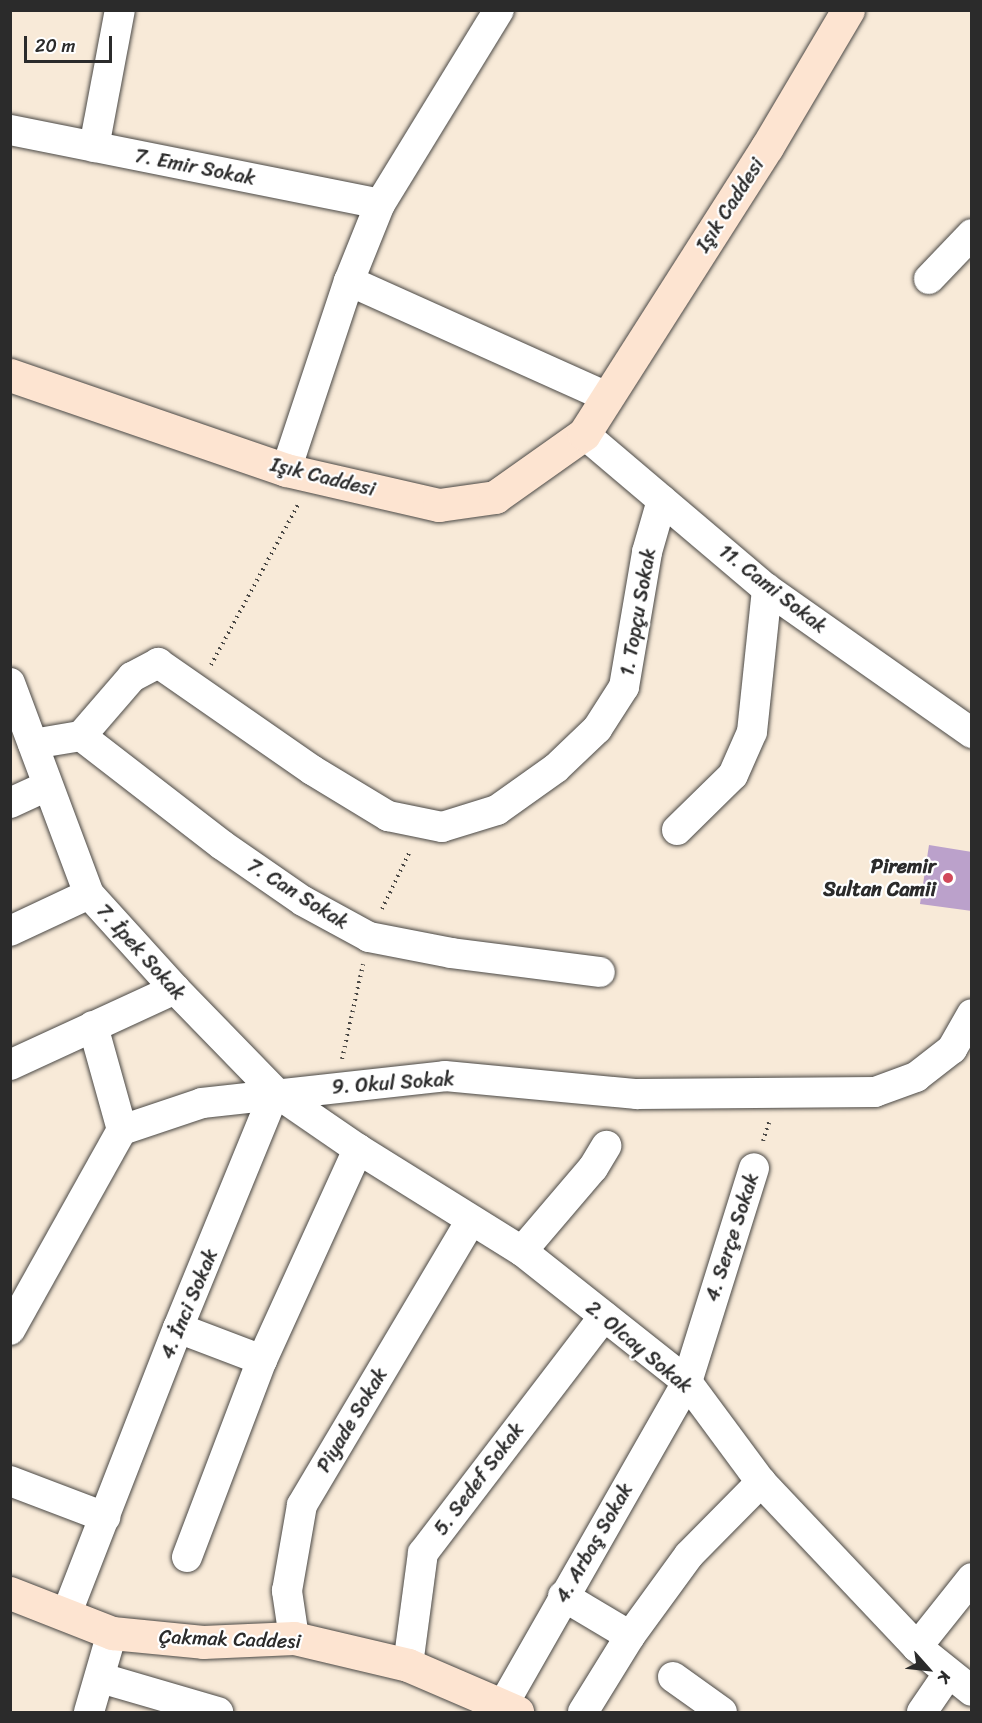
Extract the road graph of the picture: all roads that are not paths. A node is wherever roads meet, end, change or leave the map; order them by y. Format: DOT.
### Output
graph roads {
  1 [pos="120,10"];
  2 [pos="499,10"];
  3 [pos="848,10"];
  4 [pos="10,130"];
  5 [pos="94,147"];
  6 [pos="380,204"];
  7 [pos="972,234"];
  8 [pos="929,279"];
  9 [pos="349,281"];
  10 [pos="10,375"];
  11 [pos="607,397"];
  12 [pos="584,434"];
  13 [pos="300,473"];
  14 [pos="662,500"];
  15 [pos="767,589"];
  16 [pos="10,683"];
  17 [pos="972,734"];
  18 [pos="81,736"];
  19 [pos="33,744"];
  20 [pos="47,786"];
  21 [pos="10,803"];
  22 [pos="677,830"];
  23 [pos="89,894"];
  24 [pos="10,931"];
  25 [pos="600,972"];
  26 [pos="175,989"];
  27 [pos="972,1014"];
  28 [pos="93,1026"];
  29 [pos="10,1065"];
  30 [pos="275,1092"];
  31 [pos="122,1131"];
  32 [pos="606,1146"];
  33 [pos="358,1149"];
  34 [pos="754,1168"];
  35 [pos="471,1220"];
  36 [pos="522,1251"];
  37 [pos="604,1316"];
  38 [pos="178,1328"];
  39 [pos="10,1330"];
  40 [pos="262,1360"];
  41 [pos="687,1382"];
  42 [pos="10,1481"];
  43 [pos="761,1482"];
  44 [pos="105,1517"];
  45 [pos="188,1557"];
  46 [pos="972,1578"];
  47 [pos="10,1593"];
  48 [pos="563,1596"];
  49 [pos="66,1615"];
  50 [pos="112,1633"];
  51 [pos="630,1636"];
  52 [pos="294,1638"];
  53 [pos="917,1647"];
  54 [pos="408,1665"];
  55 [pos="673,1677"];
  56 [pos="100,1678"];
  57 [pos="960,1683"];
  58 [pos="506,1710"];
  59 [pos="207,1711"];
  60 [pos="89,1713"];
  61 [pos="583,1713"];
  62 [pos="722,1713"];
  63 [pos="922,1713"];
  1 -- 5 [label="street"];
  2 -- 6 [label="street"];
  3 -- 11 [label="main road, Işık Caddesi"];
  4 -- 5 [label="street, 7. Emir Sokak"];
  5 -- 6 [label="street, 7. Emir Sokak"];
  6 -- 9 [label="street"];
  7 -- 8 [label="street"];
  9 -- 11 [label="street"];
  9 -- 13 [label="street"];
  10 -- 13 [label="main road, Işık Caddesi"];
  11 -- 12 [label="main road, Işık Caddesi"];
  12 -- 13 [label="main road, Işık Caddesi"];
  12 -- 14 [label="street, 11. Cami Sokak"];
  14 -- 15 [label="street, 11. Cami Sokak"];
  14 -- 18 [label="street, 1. Topçu Sokak"];
  15 -- 17 [label="street, 11. Cami Sokak"];
  15 -- 22 [label="street"];
  16 -- 19 [label="street"];
  18 -- 19 [label="street"];
  18 -- 25 [label="street, 7. Can Sokak"];
  19 -- 20 [label="street"];
  20 -- 21 [label="street"];
  20 -- 23 [label="street, 7. İpek Sokak"];
  23 -- 24 [label="street"];
  23 -- 26 [label="street, 7. İpek Sokak"];
  26 -- 28 [label="street"];
  26 -- 30 [label="street, 7. İpek Sokak"];
  27 -- 30 [label="street, 9. Okul Sokak"];
  28 -- 29 [label="street"];
  28 -- 31 [label="street"];
  30 -- 31 [label="street, 9. Okul Sokak"];
  30 -- 33 [label="street, 2. Olcay Sokak"];
  30 -- 38 [label="street, 4. İnci Sokak"];
  31 -- 39 [label="street"];
  32 -- 36 [label="street"];
  33 -- 35 [label="street, 2. Olcay Sokak"];
  33 -- 40 [label="street"];
  34 -- 41 [label="street, 4. Serçe Sokak"];
  35 -- 36 [label="street, 2. Olcay Sokak"];
  35 -- 52 [label="street, Piyade Sokak"];
  36 -- 37 [label="street, 2. Olcay Sokak"];
  37 -- 41 [label="street, 2. Olcay Sokak"];
  37 -- 54 [label="street, 5. Sedef Sokak"];
  38 -- 40 [label="street"];
  38 -- 44 [label="street, 4. İnci Sokak"];
  40 -- 45 [label="street"];
  41 -- 43 [label="street, 2. Olcay Sokak"];
  41 -- 48 [label="street, 4. Arbaş Sokak"];
  42 -- 44 [label="street"];
  43 -- 51 [label="street"];
  43 -- 53 [label="street, 2. Olcay Sokak"];
  44 -- 49 [label="street, 4. İnci Sokak"];
  46 -- 53 [label="street"];
  47 -- 49 [label="main road, Çakmak Caddesi"];
  48 -- 51 [label="street"];
  48 -- 58 [label="street, 4. Arbaş Sokak"];
  49 -- 50 [label="main road, Çakmak Caddesi"];
  50 -- 52 [label="main road, Çakmak Caddesi"];
  50 -- 56 [label="street"];
  51 -- 61 [label="street"];
  52 -- 54 [label="main road, Çakmak Caddesi"];
  53 -- 57 [label="street, 2. Olcay Sokak"];
  54 -- 58 [label="main road, Çakmak Caddesi"];
  55 -- 62 [label="street"];
  56 -- 59 [label="street"];
  56 -- 60 [label="street"];
  57 -- 63 [label="street"];
}
